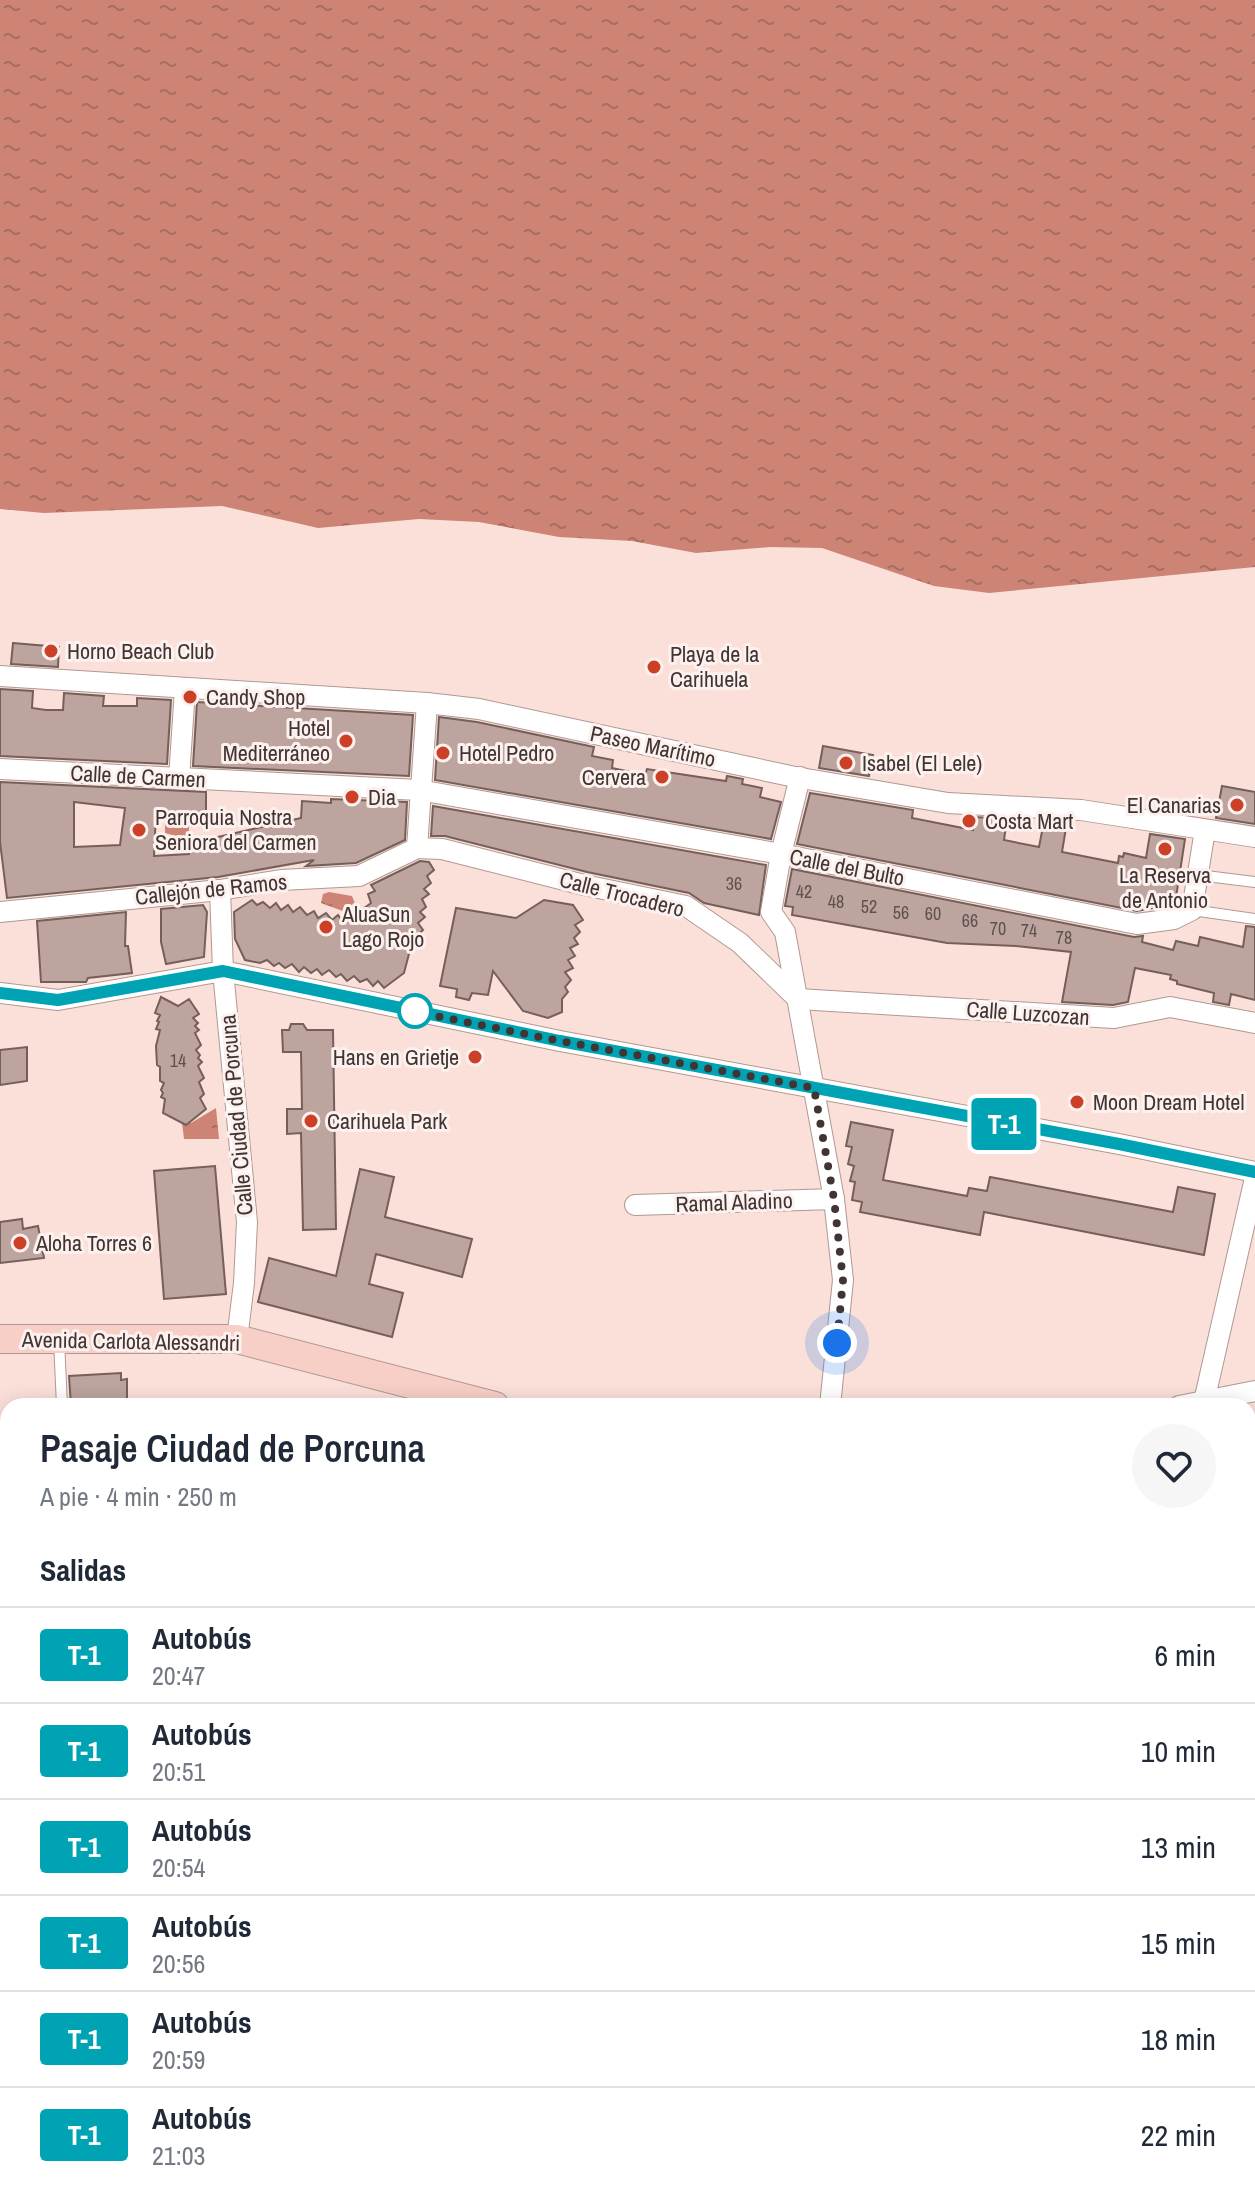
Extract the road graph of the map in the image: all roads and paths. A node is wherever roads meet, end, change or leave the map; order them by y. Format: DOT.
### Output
graph roads {
  1 [pos="0,676"];
  2 [pos="185,689"];
  3 [pos="427,703"];
  4 [pos="0,769"];
  5 [pos="800,777"];
  6 [pos="179,778"];
  7 [pos="419,790"];
  8 [pos="1205,830"];
  9 [pos="1255,837"];
  10 [pos="417,848"];
  11 [pos="781,854"];
  12 [pos="1198,875"];
  13 [pos="1255,882"];
  14 [pos="220,890"];
  15 [pos="1192,910"];
  16 [pos="0,912"];
  17 [pos="1255,919"];
  18 [pos="223,971"];
  19 [pos="0,993"];
  20 [pos="798,999"];
  21 [pos="1255,1023"];
  22 [pos="814,1088"];
  23 [pos="1255,1175"];
  24 [pos="834,1199"];
  25 [pos="635,1205"];
  26 [pos="58,1338"];
  27 [pos="0,1339"];
  28 [pos="237,1339"];
  29 [pos="1255,1391"];
  30 [pos="62,1398"];
  31 [pos="464,1398"];
  32 [pos="831,1398"];
  33 [pos="1204,1398"];
  34 [pos="1227,1398"];
  1 -- 2 [label="street, Paseo Marítimo"];
  2 -- 3 [label="street, Paseo Marítimo"];
  2 -- 6 [label="street"];
  3 -- 5 [label="street, Paseo Marítimo"];
  3 -- 7 [label="street"];
  4 -- 6 [label="street, Calle de Carmen"];
  5 -- 8 [label="street, Paseo Marítimo"];
  5 -- 11 [label="street"];
  6 -- 7 [label="street, Calle de Carmen"];
  7 -- 10 [label="street"];
  7 -- 11 [label="street, Calle del Bulto"];
  8 -- 9 [label="street, Paseo Marítimo"];
  8 -- 12 [label="street"];
  10 -- 14 [label="street, Callejón de Ramos"];
  10 -- 20 [label="street, Calle Trocadero"];
  11 -- 15 [label="street, Calle del Bulto"];
  11 -- 20 [label="street"];
  12 -- 13 [label="lane"];
  12 -- 15 [label="street"];
  14 -- 16 [label="street, Callejón de Ramos"];
  14 -- 18 [label="street, Calle Ciudad de Porcuna"];
  15 -- 17 [label="lane"];
  18 -- 19 [label="street"];
  18 -- 22 [label="street"];
  18 -- 28 [label="street, Calle Ciudad de Porcuna"];
  20 -- 21 [label="street, Calle Luzcozan"];
  20 -- 22 [label="street"];
  22 -- 23 [label="street"];
  22 -- 24 [label="street"];
  23 -- 33 [label="street"];
  24 -- 25 [label="street, Ramal Aladino"];
  24 -- 32 [label="street"];
  26 -- 27 [label="main road, Avenida Carlota Alessandri"];
  26 -- 28 [label="main road, Avenida Carlota Alessandri"];
  26 -- 30 [label="lane"];
  28 -- 31 [label="main road, Avenida Carlota Alessandri"];
  29 -- 34 [label="street"];
}
